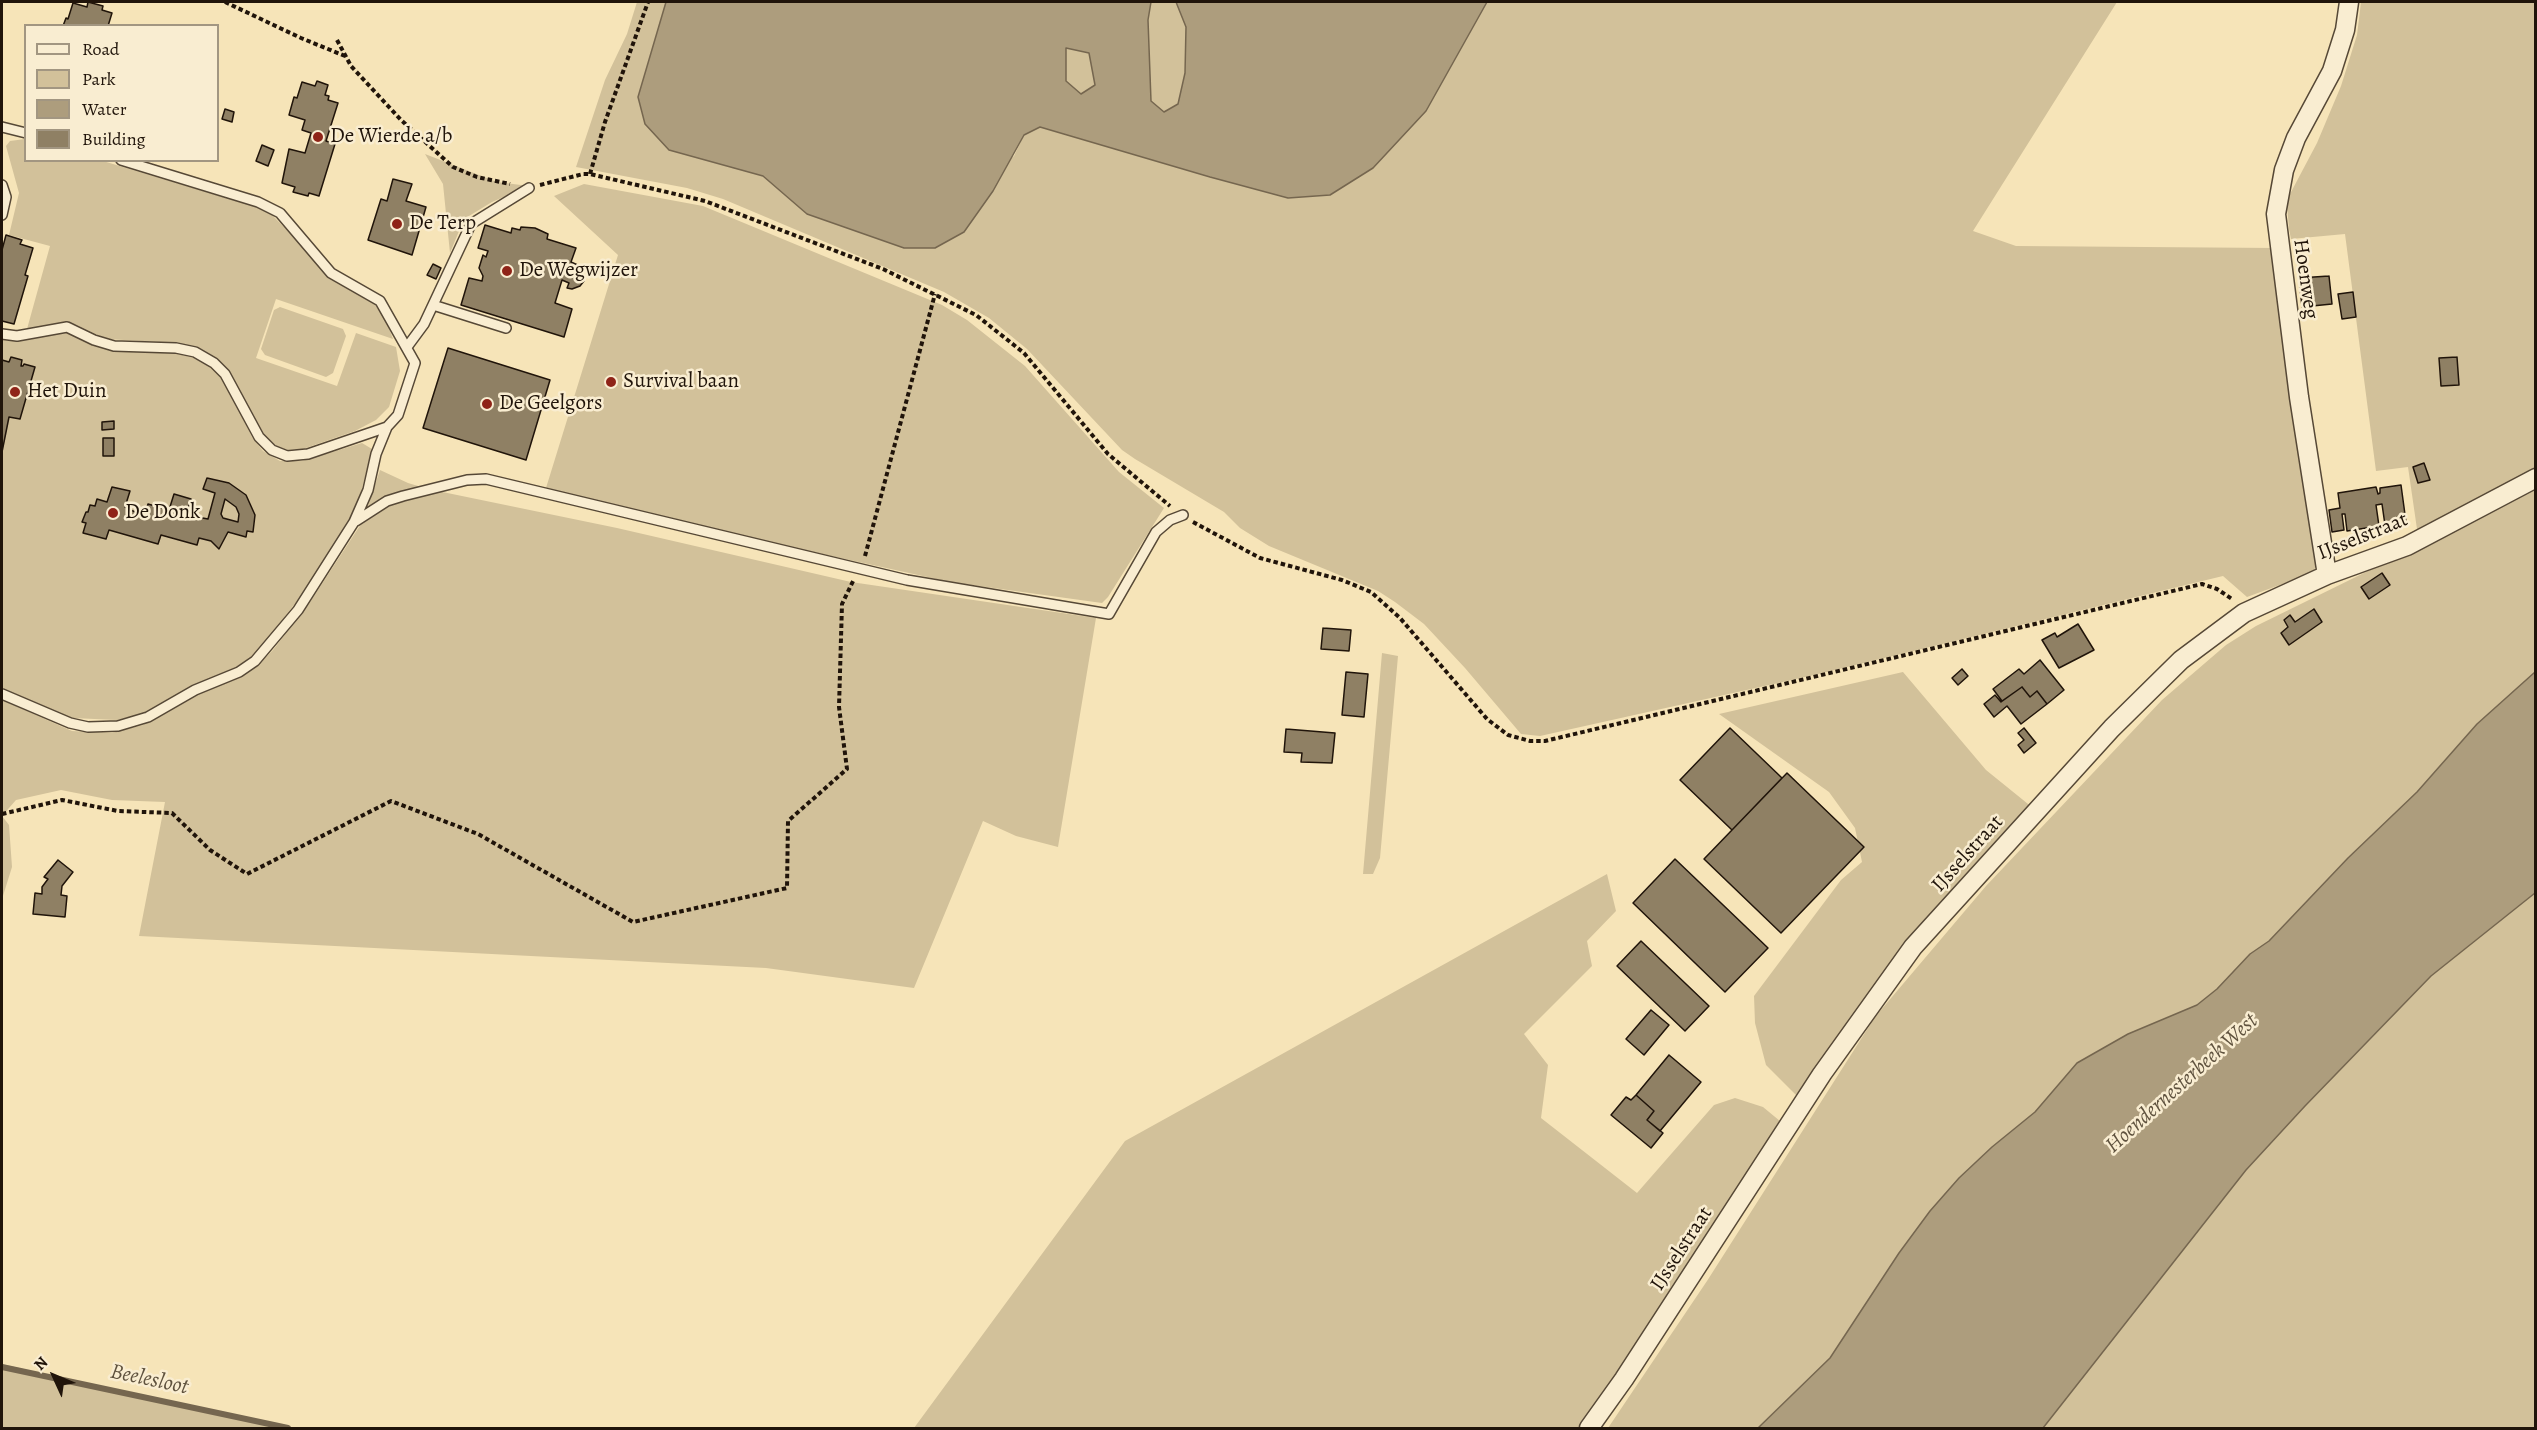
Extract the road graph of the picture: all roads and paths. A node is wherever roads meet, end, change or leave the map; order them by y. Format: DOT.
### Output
graph roads {
  1 [pos="225,2"];
  2 [pos="648,2"];
  3 [pos="2349,2"];
  4 [pos="337,40"];
  5 [pos="346,56"];
  6 [pos="2,127"];
  7 [pos="24,132"];
  8 [pos="128,162"];
  9 [pos="590,174"];
  10 [pos="2,185"];
  11 [pos="529,188"];
  12 [pos="2,215"];
  13 [pos="935,294"];
  14 [pos="433,305"];
  15 [pos="506,328"];
  16 [pos="2,334"];
  17 [pos="407,347"];
  18 [pos="387,427"];
  19 [pos="2535,478"];
  20 [pos="1183,515"];
  21 [pos="354,522"];
  22 [pos="860,569"];
  23 [pos="2327,575"];
  24 [pos="2244,613"];
  25 [pos="2,694"];
  26 [pos="2,814"];
  27 [pos="1589,1428"];
  1 -- 5 [label="path"];
  2 -- 9 [label="path"];
  3 -- 23 [label="street, Hoenweg"];
  4 -- 5 [label="path"];
  5 -- 11 [label="path"];
  6 -- 7 [label="lane"];
  8 -- 17 [label="lane"];
  9 -- 11 [label="path"];
  9 -- 13 [label="path"];
  10 -- 12 [label="lane"];
  11 -- 14 [label="lane"];
  13 -- 20 [label="path"];
  13 -- 22 [label="path"];
  14 -- 15 [label="lane"];
  14 -- 17 [label="lane"];
  16 -- 18 [label="lane"];
  17 -- 18 [label="lane"];
  18 -- 21 [label="lane"];
  19 -- 23 [label="street, IJsselstraat"];
  20 -- 22 [label="lane"];
  20 -- 24 [label="path"];
  21 -- 22 [label="lane"];
  21 -- 25 [label="lane"];
  22 -- 26 [label="path"];
  23 -- 24 [label="street, IJsselstraat"];
  24 -- 27 [label="street, IJsselstraat"];
}
